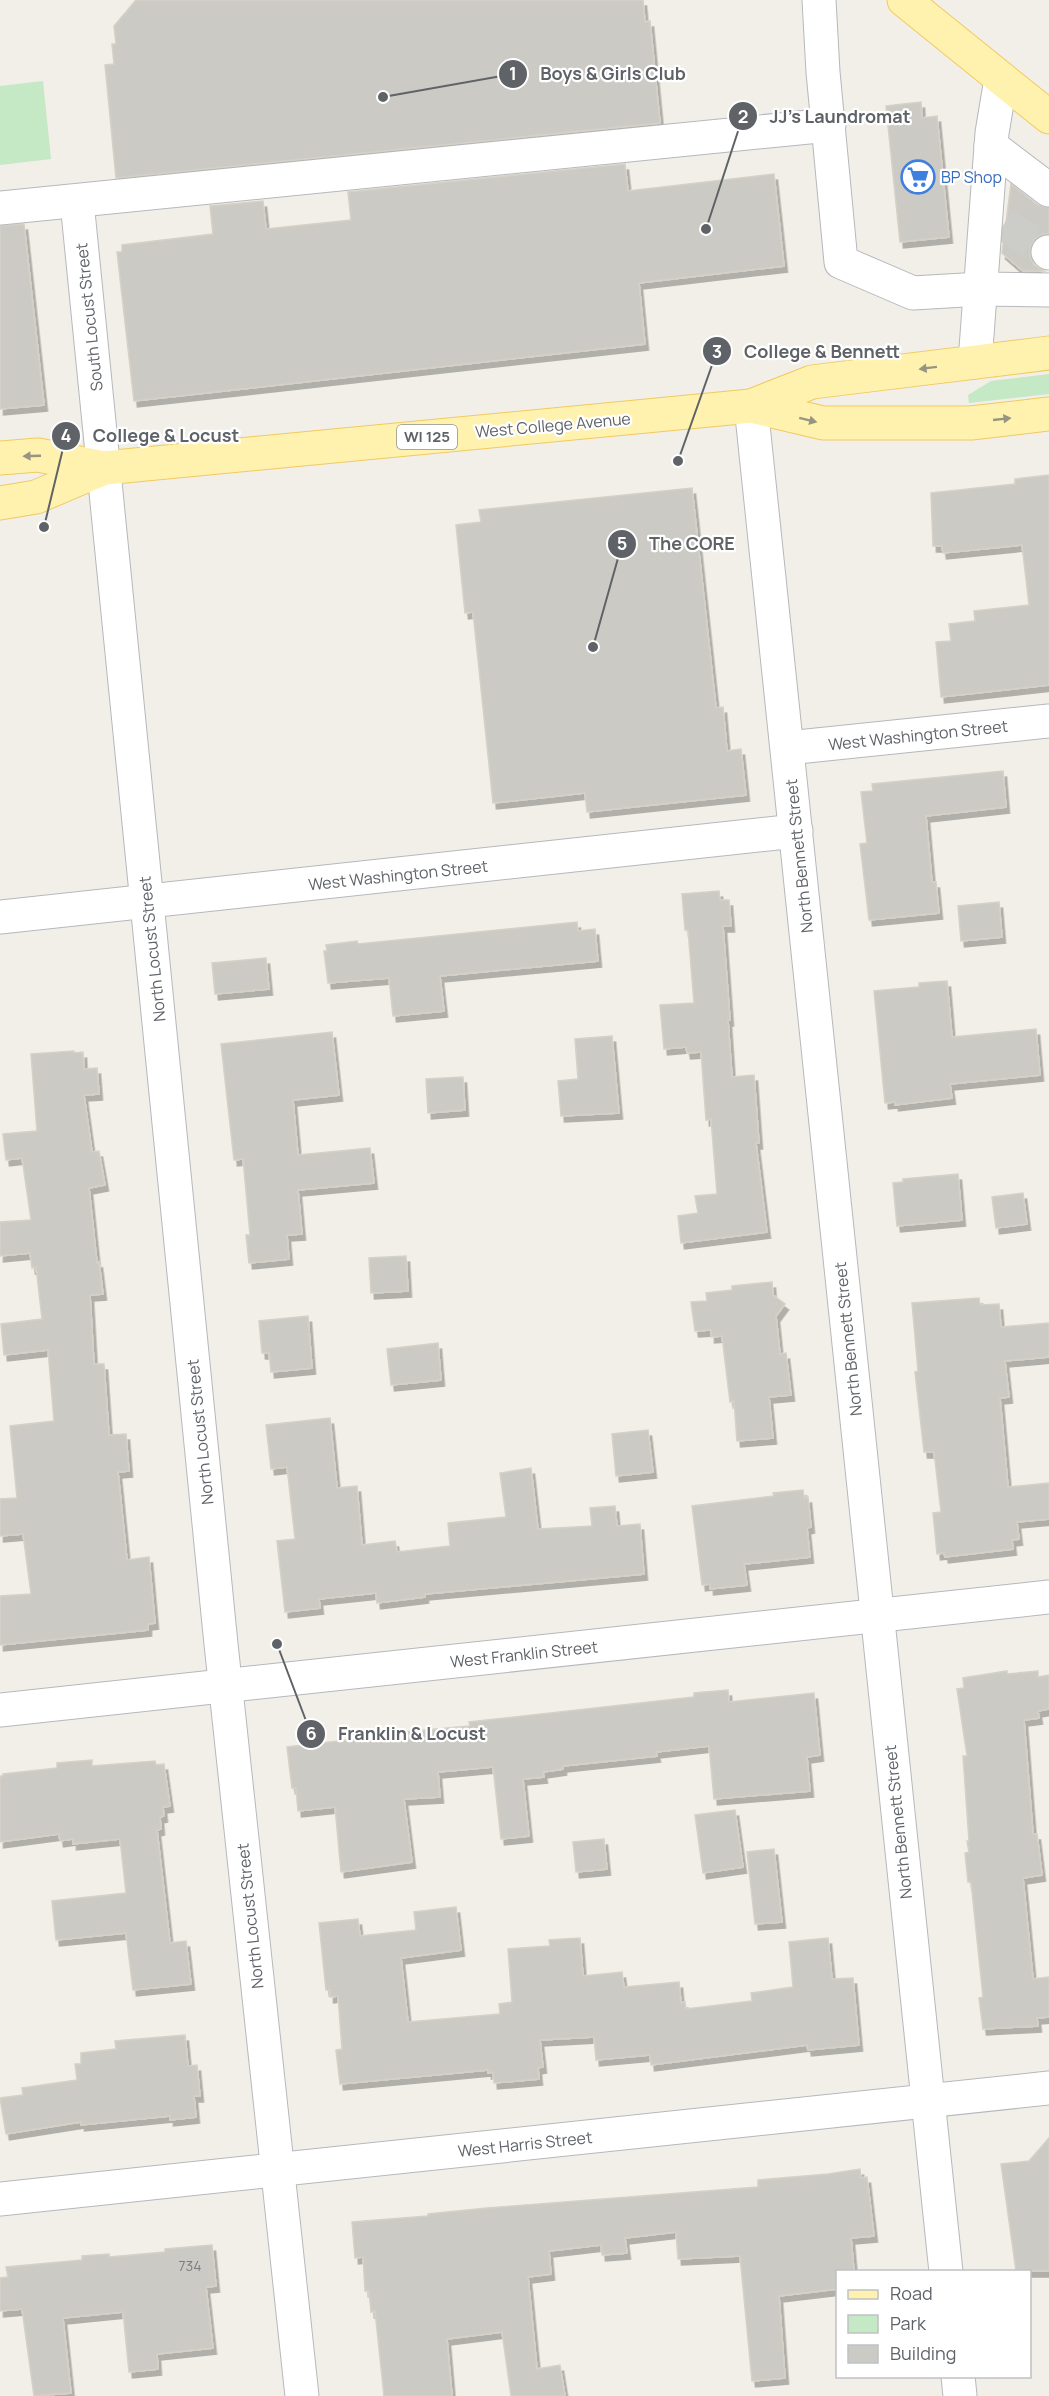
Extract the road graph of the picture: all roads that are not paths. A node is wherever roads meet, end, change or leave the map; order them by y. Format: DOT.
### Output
graph roads {
  1 [pos="819,0"];
  2 [pos="904,0"];
  3 [pos="1001,79"];
  4 [pos="1049,117"];
  5 [pos="829,125"];
  6 [pos="991,146"];
  7 [pos="1049,190"];
  8 [pos="77,202"];
  9 [pos="0,208"];
  10 [pos="981,290"];
  11 [pos="1049,290"];
  12 [pos="1049,353"];
  13 [pos="975,362"];
  14 [pos="751,406"];
  15 [pos="1049,414"];
  16 [pos="0,458"];
  17 [pos="104,468"];
  18 [pos="0,503"];
  19 [pos="1049,721"];
  20 [pos="788,748"];
  21 [pos="796,831"];
  22 [pos="148,902"];
  23 [pos="0,917"];
  24 [pos="1049,1597"];
  25 [pos="877,1616"];
  26 [pos="226,1686"];
  27 [pos="0,1710"];
  28 [pos="1049,2088"];
  29 [pos="927,2101"];
  30 [pos="276,2169"];
  31 [pos="0,2199"];
  32 [pos="946,2270"];
  33 [pos="958,2378"];
  34 [pos="302,2396"];
  35 [pos="960,2396"];
  1 -- 5 [label="street"];
  2 -- 3 [label="main road"];
  3 -- 4 [label="main road"];
  3 -- 6 [label="street"];
  5 -- 8 [label="street"];
  5 -- 10 [label="street"];
  6 -- 7 [label="street"];
  6 -- 10 [label="street"];
  8 -- 9 [label="street"];
  8 -- 17 [label="street, South Locust Street"];
  10 -- 11 [label="street"];
  10 -- 13 [label="street"];
  12 -- 13 [label="main road, West College Avenue / WI 125"];
  13 -- 14 [label="main road, West College Avenue / WI 125, one-way"];
  14 -- 15 [label="main road, West College Avenue / WI 125, one-way"];
  14 -- 17 [label="main road, West College Avenue / WI 125"];
  14 -- 20 [label="street, North Bennett Street"];
  17 -- 16 [label="main road, West College Avenue / WI 125, one-way"];
  17 -- 18 [label="main road, West College Avenue / WI 125"];
  17 -- 22 [label="street, North Locust Street"];
  19 -- 20 [label="street, West Washington Street"];
  20 -- 21 [label="street, North Bennett Street"];
  21 -- 22 [label="street, West Washington Street"];
  21 -- 25 [label="street, North Bennett Street"];
  22 -- 23 [label="street, West Washington Street"];
  22 -- 26 [label="street, North Locust Street"];
  24 -- 25 [label="street, West Franklin Street"];
  25 -- 26 [label="street, West Franklin Street"];
  25 -- 29 [label="street, North Bennett Street"];
  26 -- 27 [label="street, West Franklin Street"];
  26 -- 30 [label="street, North Locust Street"];
  28 -- 29 [label="street, West Harris Street"];
  29 -- 30 [label="street, West Harris Street"];
  29 -- 32 [label="street, North Bennett Street"];
  30 -- 31 [label="street, West Harris Street"];
  30 -- 34 [label="street, North Locust Street"];
  33 -- 35 [label="street"];
}
